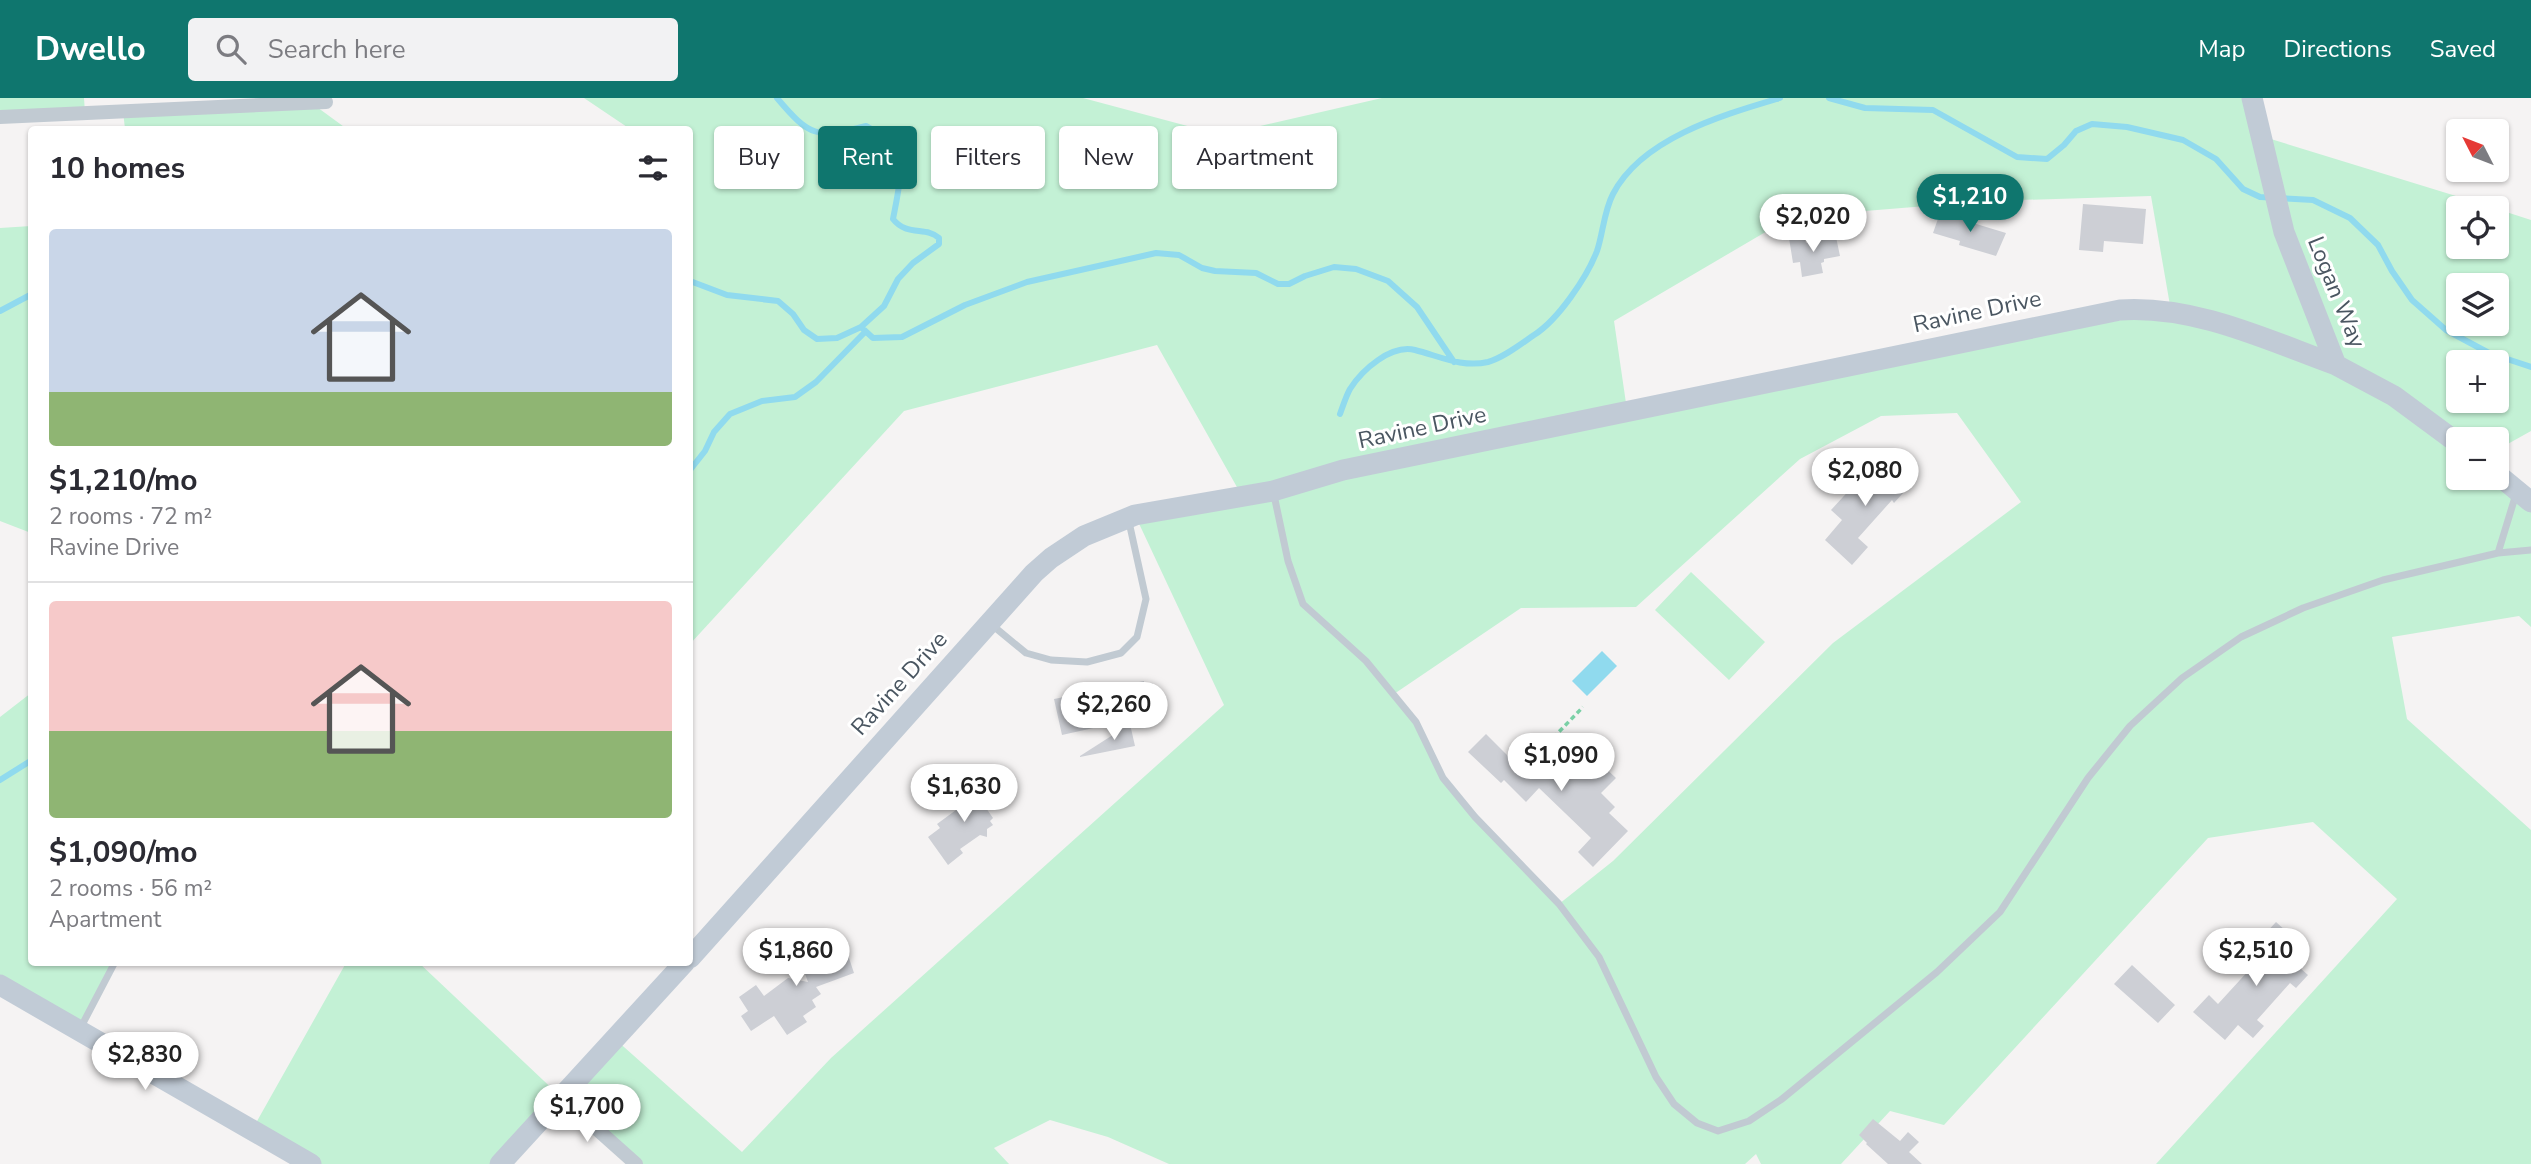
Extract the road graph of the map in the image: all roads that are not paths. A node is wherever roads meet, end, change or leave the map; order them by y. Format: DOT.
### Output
graph roads {
  1 [pos="2252,98"];
  2 [pos="326,102"];
  3 [pos="0,117"];
  4 [pos="2336,365"];
  5 [pos="2446,434"];
  6 [pos="2509,484"];
  7 [pos="1273,491"];
  8 [pos="2524,496"];
  9 [pos="1128,518"];
  10 [pos="2531,550"];
  11 [pos="2498,553"];
  12 [pos="989,622"];
  13 [pos="693,955"];
  14 [pos="113,966"];
  15 [pos="681,966"];
  16 [pos="0,985"];
  17 [pos="79,1030"];
  18 [pos="561,1097"];
  19 [pos="311,1164"];
  20 [pos="499,1164"];
  21 [pos="636,1164"];
  1 -- 4 [label="street, Logan Way"];
  2 -- 3 [label="street"];
  4 -- 5 [label="street, Logan Way"];
  4 -- 7 [label="street, Ravine Drive"];
  6 -- 8 [label="street"];
  7 -- 9 [label="street, Ravine Drive"];
  7 -- 11 [label="lane"];
  8 -- 11 [label="lane"];
  9 -- 12 [label="street, Ravine Drive"];
  9 -- 12 [label="lane"];
  10 -- 11 [label="lane"];
  12 -- 13 [label="street, Ravine Drive"];
  14 -- 17 [label="lane"];
  15 -- 18 [label="street"];
  16 -- 17 [label="street"];
  17 -- 19 [label="street"];
  18 -- 20 [label="street"];
  18 -- 21 [label="street"];
}
